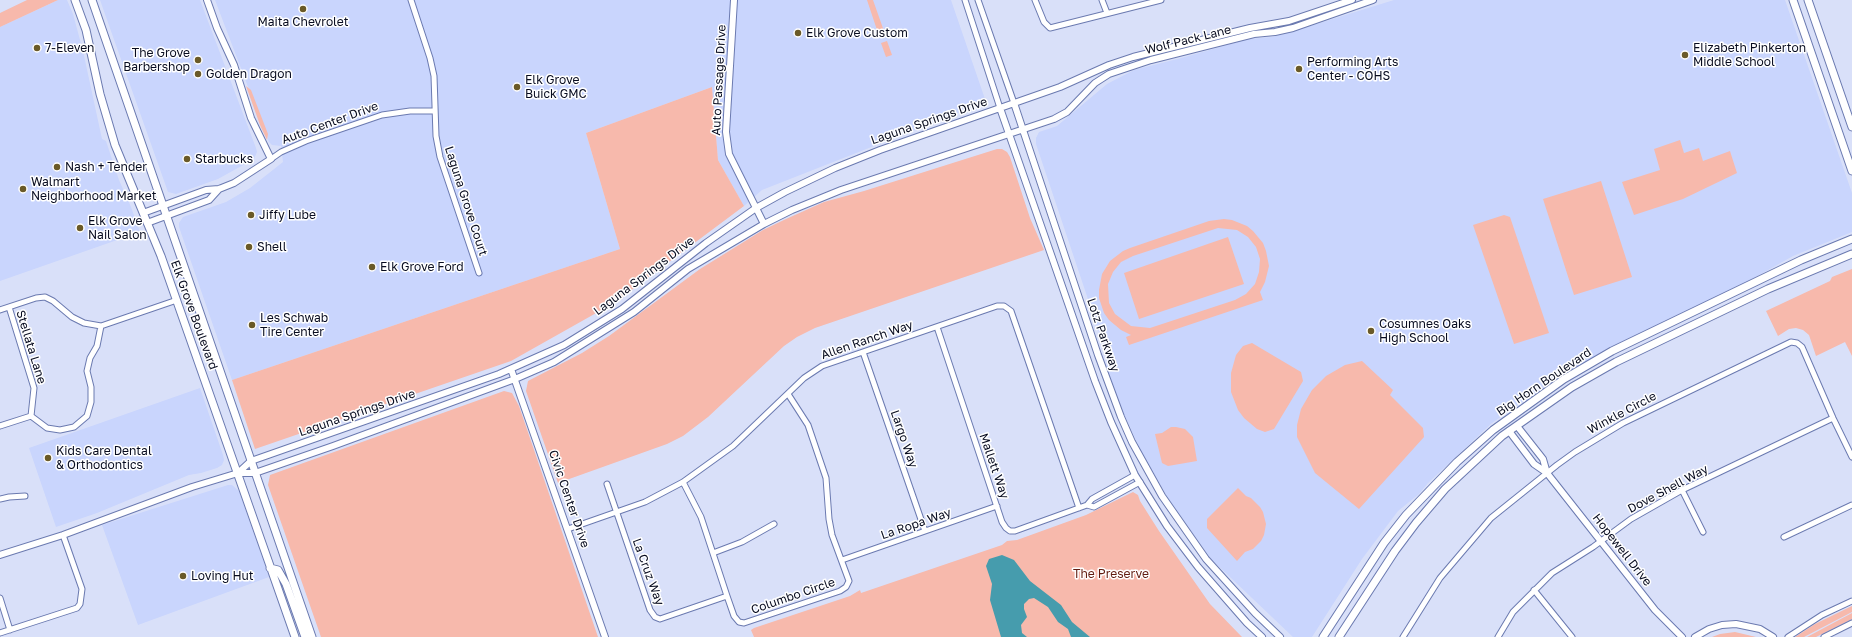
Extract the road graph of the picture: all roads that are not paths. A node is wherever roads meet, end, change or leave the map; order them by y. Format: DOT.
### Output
graph roads {
  1 [pos="75,0"];
  2 [pos="92,0"];
  3 [pos="207,0"];
  4 [pos="411,0"];
  5 [pos="734,0"];
  6 [pos="965,0"];
  7 [pos="978,0"];
  8 [pos="1035,0"];
  9 [pos="1102,0"];
  10 [pos="1161,0"];
  11 [pos="1352,0"];
  12 [pos="1373,0"];
  13 [pos="1793,0"];
  14 [pos="1802,0"];
  15 [pos="1808,0"];
  16 [pos="1107,13"];
  17 [pos="1819,33"];
  18 [pos="1014,103"];
  19 [pos="1000,108"];
  20 [pos="435,111"];
  21 [pos="1852,127"];
  22 [pos="1022,130"];
  23 [pos="1010,134"];
  24 [pos="271,159"];
  25 [pos="1852,171"];
  26 [pos="220,189"];
  27 [pos="162,205"];
  28 [pos="756,208"];
  29 [pos="143,213"];
  30 [pos="167,216"];
  31 [pos="147,223"];
  32 [pos="764,224"];
  33 [pos="1852,239"];
  34 [pos="1852,254"];
  35 [pos="479,273"];
  36 [pos="177,300"];
  37 [pos="8,307"];
  38 [pos="0,310"];
  39 [pos="101,326"];
  40 [pos="936,327"];
  41 [pos="864,352"];
  42 [pos="511,369"];
  43 [pos="516,379"];
  44 [pos="788,394"];
  45 [pos="31,416"];
  46 [pos="1833,418"];
  47 [pos="0,426"];
  48 [pos="1517,426"];
  49 [pos="1509,431"];
  50 [pos="1852,457"];
  51 [pos="251,461"];
  52 [pos="238,473"];
  53 [pos="255,473"];
  54 [pos="1547,473"];
  55 [pos="1135,475"];
  56 [pos="683,482"];
  57 [pos="1140,482"];
  58 [pos="607,484"];
  59 [pos="1682,490"];
  60 [pos="25,496"];
  61 [pos="0,499"];
  62 [pos="1087,505"];
  63 [pos="1852,505"];
  64 [pos="997,506"];
  65 [pos="1079,508"];
  66 [pos="617,512"];
  67 [pos="774,524"];
  68 [pos="568,529"];
  69 [pos="926,531"];
  70 [pos="1703,532"];
  71 [pos="63,535"];
  72 [pos="1784,537"];
  73 [pos="1601,541"];
  74 [pos="713,553"];
  75 [pos="0,555"];
  76 [pos="842,560"];
  77 [pos="270,568"];
  78 [pos="1534,590"];
  79 [pos="727,596"];
  80 [pos="0,598"];
  81 [pos="1852,601"];
  82 [pos="1852,623"];
  83 [pos="10,630"];
  84 [pos="0,633"];
  85 [pos="296,637"];
  86 [pos="305,637"];
  87 [pos="312,637"];
  88 [pos="605,637"];
  89 [pos="1262,637"];
  90 [pos="1280,637"];
  91 [pos="1323,637"];
  92 [pos="1339,637"];
  93 [pos="1403,637"];
  94 [pos="1498,637"];
  95 [pos="1572,637"];
  96 [pos="1682,637"];
  97 [pos="1695,637"];
  98 [pos="1773,637"];
  99 [pos="1788,637"];
  100 [pos="1824,637"];
  1 -- 29 [label="main road, Elk Grove Boulevard"];
  2 -- 27 [label="main road, Elk Grove Boulevard"];
  3 -- 24 [label="street"];
  4 -- 20 [label="street, Laguna Grove Court"];
  5 -- 28 [label="street, Auto Passage Drive"];
  6 -- 19 [label="street, Lotz Parkway"];
  7 -- 18 [label="street, Lotz Parkway"];
  8 -- 16 [label="street"];
  9 -- 16 [label="street"];
  10 -- 16 [label="street"];
  11 -- 18 [label="street, Wolf Pack Lane"];
  12 -- 22 [label="street, Wolf Pack Lane"];
  13 -- 25 [label="main road"];
  14 -- 17 [label="main road"];
  15 -- 17 [label="main road"];
  17 -- 21 [label="main road"];
  18 -- 19 [label="street, Laguna Springs Drive"];
  18 -- 22 [label="street, Lotz Parkway"];
  19 -- 23 [label="street, Lotz Parkway"];
  19 -- 28 [label="street, Laguna Springs Drive"];
  20 -- 24 [label="street, Auto Center Drive"];
  20 -- 35 [label="street, Laguna Grove Court"];
  22 -- 23 [label="street, Laguna Springs Drive"];
  22 -- 90 [label="street, Lotz Parkway"];
  23 -- 32 [label="street, Laguna Springs Drive"];
  23 -- 55 [label="street, Lotz Parkway"];
  24 -- 26 [label="street, Auto Center Drive"];
  26 -- 27 [label="street, Auto Center Drive"];
  26 -- 30 [label="street, Auto Center Drive"];
  27 -- 29 [label="street, Auto Center Drive"];
  27 -- 30 [label="main road, Elk Grove Boulevard"];
  28 -- 32 [label="street, Auto Passage Drive"];
  28 -- 42 [label="street, Laguna Springs Drive"];
  29 -- 31 [label="main road, Elk Grove Boulevard"];
  30 -- 31 [label="street, Auto Center Drive"];
  30 -- 51 [label="main road, Elk Grove Boulevard"];
  31 -- 36 [label="main road, Elk Grove Boulevard"];
  32 -- 43 [label="street, Laguna Springs Drive"];
  33 -- 91 [label="main road, Big Horn Boulevard"];
  34 -- 48 [label="main road, Big Horn Boulevard"];
  36 -- 39 [label="street"];
  36 -- 52 [label="main road, Elk Grove Boulevard"];
  37 -- 38 [label="street"];
  37 -- 39 [label="street"];
  37 -- 45 [label="street, Stellata Lane"];
  39 -- 45 [label="street"];
  40 -- 41 [label="street, Allen Ranch Way"];
  40 -- 64 [label="street, Mallett Way"];
  40 -- 65 [label="street, Allen Ranch Way"];
  41 -- 44 [label="street, Allen Ranch Way"];
  41 -- 69 [label="street, Largo Way"];
  42 -- 43 [label="street, Civic Center Drive"];
  42 -- 51 [label="street, Laguna Springs Drive"];
  43 -- 53 [label="street, Laguna Springs Drive"];
  43 -- 68 [label="street, Civic Center Drive"];
  44 -- 56 [label="street, Allen Ranch Way"];
  44 -- 76 [label="street, Columbo Circle"];
  45 -- 47 [label="street"];
  46 -- 50 [label="street, Winkle Circle"];
  46 -- 54 [label="street, Winkle Circle"];
  46 -- 59 [label="street, Dove Shell Way"];
  48 -- 49 [label="main road, Big Horn Boulevard"];
  48 -- 54 [label="street, Hopewell Drive"];
  49 -- 54 [label="street, Hopewell Drive"];
  49 -- 92 [label="main road, Big Horn Boulevard"];
  51 -- 52 [label="street, Laguna Springs Drive"];
  51 -- 53 [label="main road, Elk Grove Boulevard"];
  52 -- 53 [label="street, Laguna Springs Drive"];
  52 -- 71 [label="street, Laguna Springs Drive"];
  52 -- 77 [label="main road, Elk Grove Boulevard"];
  53 -- 87 [label="main road, Elk Grove Boulevard"];
  54 -- 73 [label="street, Hopewell Drive"];
  54 -- 93 [label="street, Winkle Circle"];
  55 -- 57 [label="street, Lotz Parkway"];
  55 -- 62 [label="street, Mallett Way"];
  56 -- 66 [label="street, Allen Ranch Way"];
  56 -- 74 [label="street, Columbo Circle"];
  57 -- 62 [label="street, Mallett Way"];
  57 -- 89 [label="street, Lotz Parkway"];
  58 -- 66 [label="street, La Cruz Way"];
  59 -- 70 [label="street"];
  59 -- 73 [label="street, Dove Shell Way"];
  60 -- 61 [label="street"];
  62 -- 65 [label="street, Mallett Way"];
  63 -- 72 [label="street"];
  64 -- 65 [label="street, Mallett Way"];
  64 -- 69 [label="street, La Ropa Way"];
  66 -- 68 [label="street, Allen Ranch Way"];
  66 -- 79 [label="street, La Cruz Way"];
  67 -- 74 [label="street"];
  68 -- 88 [label="street, Civic Center Drive"];
  69 -- 76 [label="street, La Ropa Way"];
  71 -- 75 [label="street, Laguna Springs Drive"];
  71 -- 83 [label="street"];
  73 -- 78 [label="street, Dove Shell Way"];
  73 -- 96 [label="street, Hopewell Drive"];
  74 -- 79 [label="street, Columbo Circle"];
  76 -- 79 [label="street, Columbo Circle"];
  77 -- 85 [label="main road, Elk Grove Boulevard"];
  77 -- 86 [label="main road"];
  78 -- 94 [label="street, Dove Shell Way"];
  78 -- 95 [label="street"];
  80 -- 83 [label="street"];
  81 -- 99 [label="street"];
  82 -- 100 [label="street"];
  83 -- 84 [label="street"];
  97 -- 98 [label="street"];
}
